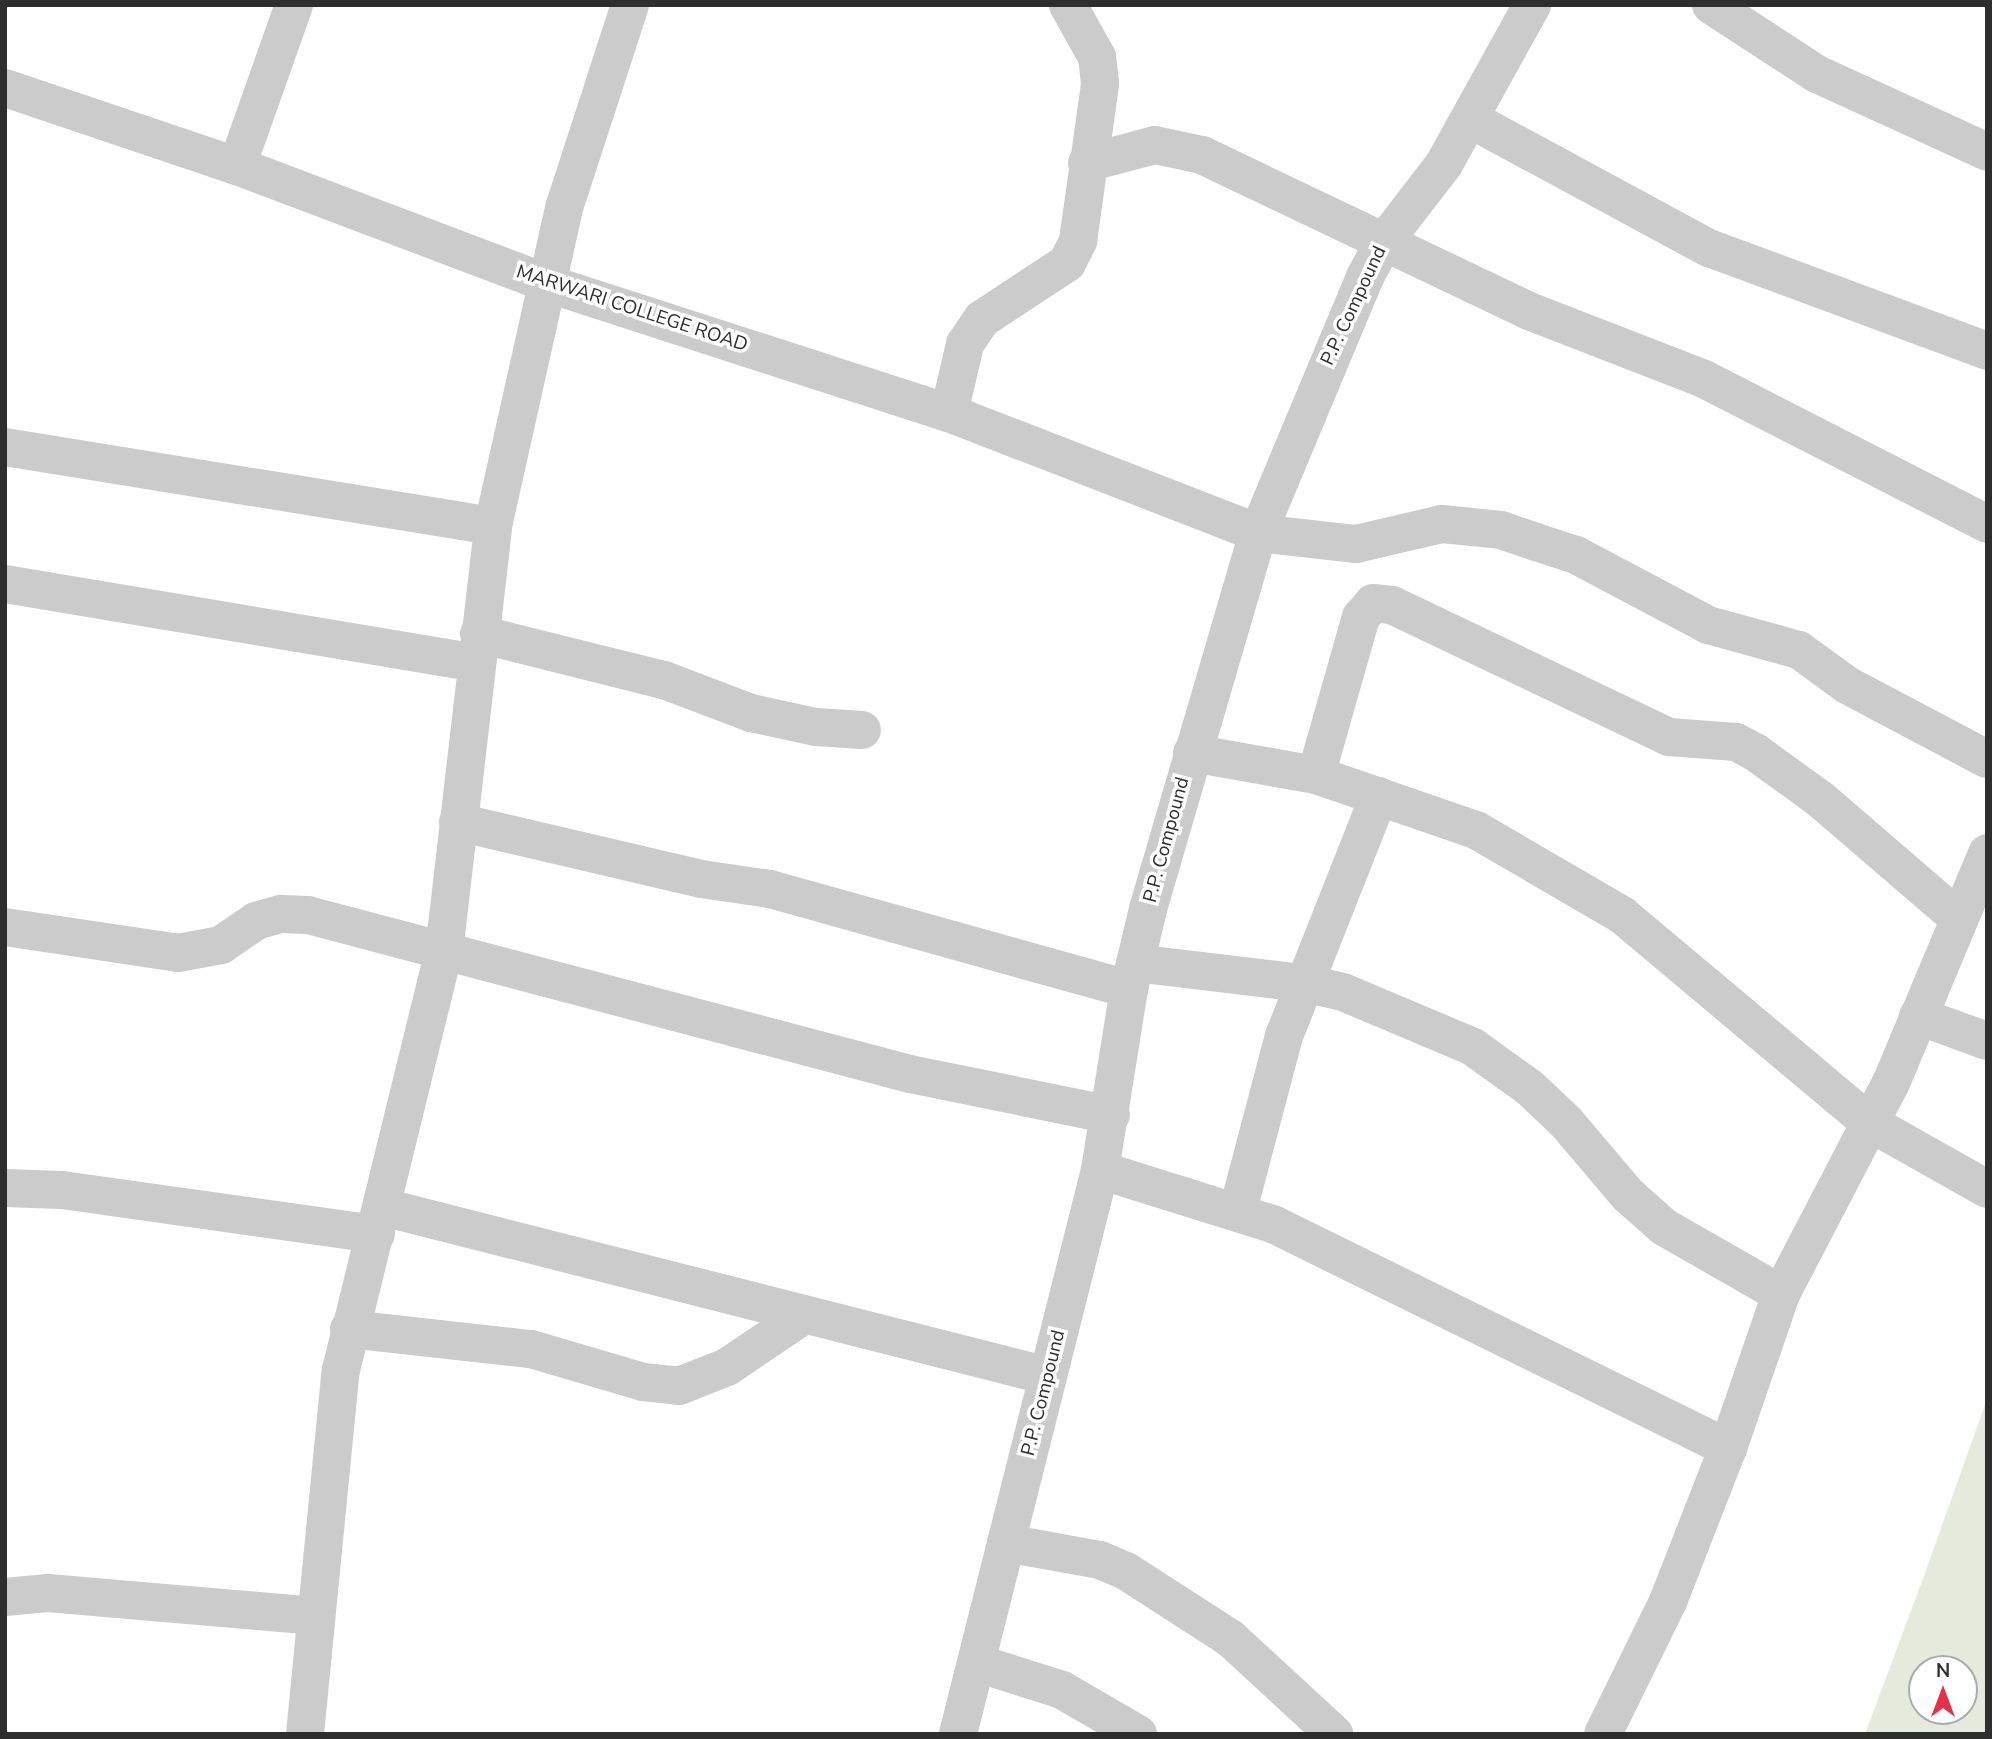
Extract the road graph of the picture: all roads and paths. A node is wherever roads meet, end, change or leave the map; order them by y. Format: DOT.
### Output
graph roads {
  1 [pos="294,5"];
  2 [pos="630,5"];
  3 [pos="1068,5"];
  4 [pos="1532,5"];
  5 [pos="1711,5"];
  6 [pos="5,88"];
  7 [pos="1470,119"];
  8 [pos="1987,152"];
  9 [pos="1087,163"];
  10 [pos="237,166"];
  11 [pos="1384,242"];
  12 [pos="549,284"];
  13 [pos="1987,351"];
  14 [pos="949,413"];
  15 [pos="5,447"];
  16 [pos="1987,524"];
  17 [pos="493,526"];
  18 [pos="1258,533"];
  19 [pos="5,583"];
  20 [pos="477,648"];
  21 [pos="862,730"];
  22 [pos="1192,752"];
  23 [pos="1987,759"];
  24 [pos="1317,775"];
  25 [pos="1379,796"];
  26 [pos="458,822"];
  27 [pos="1987,853"];
  28 [pos="1956,917"];
  29 [pos="5,928"];
  30 [pos="444,952"];
  31 [pos="1132,976"];
  32 [pos="1303,983"];
  33 [pos="1918,1016"];
  34 [pos="1987,1041"];
  35 [pos="1111,1115"];
  36 [pos="1870,1122"];
  37 [pos="1100,1170"];
  38 [pos="5,1188"];
  39 [pos="1987,1189"];
  40 [pos="1238,1210"];
  41 [pos="380,1220"];
  42 [pos="1781,1294"];
  43 [pos="804,1315"];
  44 [pos="349,1329"];
  45 [pos="1048,1376"];
  46 [pos="1728,1448"];
  47 [pos="1006,1543"];
  48 [pos="5,1597"];
  49 [pos="316,1616"];
  50 [pos="976,1663"];
  51 [pos="1615,1730"];
  52 [pos="316,1732"];
  53 [pos="958,1734"];
  54 [pos="1138,1734"];
  55 [pos="1334,1734"];
  1 -- 10 [label="street"];
  2 -- 12 [label="street"];
  3 -- 9 [label="street"];
  4 -- 7 [label="street, P.P. Compound"];
  5 -- 8 [label="street"];
  6 -- 10 [label="street, MARWARI COLLEGE ROAD"];
  7 -- 11 [label="street, P.P. Compound"];
  7 -- 13 [label="street"];
  9 -- 11 [label="street"];
  9 -- 14 [label="street"];
  10 -- 12 [label="street, MARWARI COLLEGE ROAD"];
  11 -- 16 [label="street"];
  11 -- 18 [label="street, P.P. Compound"];
  12 -- 14 [label="street, MARWARI COLLEGE ROAD"];
  12 -- 17 [label="street"];
  14 -- 18 [label="street, MARWARI COLLEGE ROAD"];
  15 -- 17 [label="street"];
  17 -- 20 [label="street"];
  18 -- 22 [label="street, P.P. Compound"];
  18 -- 23 [label="street, MARWARI COLLEGE ROAD"];
  19 -- 20 [label="street"];
  20 -- 21 [label="street"];
  20 -- 26 [label="street"];
  22 -- 24 [label="street"];
  22 -- 31 [label="street, P.P. Compound"];
  24 -- 25 [label="street"];
  24 -- 28 [label="street"];
  25 -- 32 [label="street"];
  25 -- 36 [label="street"];
  26 -- 30 [label="street"];
  26 -- 31 [label="street"];
  27 -- 28 [label="street"];
  28 -- 33 [label="street"];
  29 -- 30 [label="street"];
  30 -- 35 [label="street"];
  30 -- 41 [label="street"];
  31 -- 32 [label="street"];
  31 -- 35 [label="street, P.P. Compound"];
  32 -- 40 [label="street"];
  32 -- 42 [label="street"];
  33 -- 34 [label="street"];
  33 -- 36 [label="street"];
  35 -- 37 [label="street, P.P. Compound"];
  36 -- 39 [label="street"];
  36 -- 42 [label="street"];
  37 -- 40 [label="street"];
  37 -- 45 [label="street, P.P. Compound"];
  38 -- 41 [label="street"];
  40 -- 46 [label="street"];
  41 -- 43 [label="street"];
  41 -- 44 [label="street"];
  42 -- 46 [label="street"];
  43 -- 44 [label="street"];
  43 -- 45 [label="street"];
  44 -- 49 [label="street"];
  45 -- 47 [label="street, P.P. Compound"];
  46 -- 51 [label="street"];
  47 -- 50 [label="street, P.P. Compound"];
  47 -- 55 [label="street"];
  48 -- 49 [label="street"];
  49 -- 52 [label="street"];
  50 -- 53 [label="street, P.P. Compound"];
  50 -- 54 [label="street"];
}
